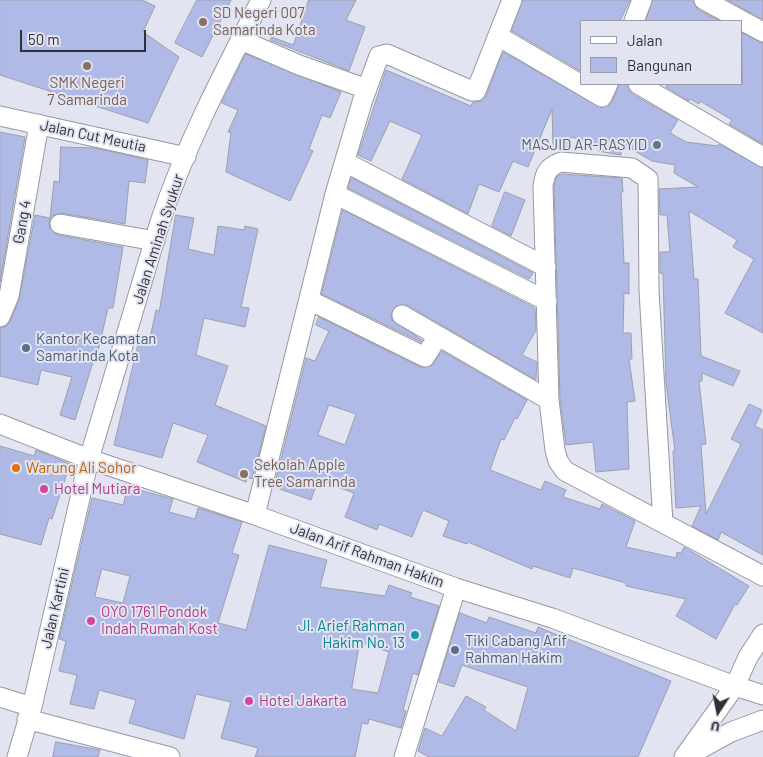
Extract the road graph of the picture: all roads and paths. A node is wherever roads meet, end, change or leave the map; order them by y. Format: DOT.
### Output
graph roads {
  1 [pos="261,0"];
  2 [pos="512,0"];
  3 [pos="704,0"];
  4 [pos="639,1"];
  5 [pos="634,20"];
  6 [pos="741,20"];
  7 [pos="743,21"];
  8 [pos="763,32"];
  9 [pos="498,36"];
  10 [pos="240,40"];
  11 [pos="580,77"];
  12 [pos="640,85"];
  13 [pos="367,89"];
  14 [pos="0,116"];
  15 [pos="39,124"];
  16 [pos="186,157"];
  17 [pos="763,158"];
  18 [pos="345,162"];
  19 [pos="335,194"];
  20 [pos="60,224"];
  21 [pos="155,241"];
  22 [pos="546,267"];
  23 [pos="309,300"];
  24 [pos="547,301"];
  25 [pos="402,315"];
  26 [pos="0,317"];
  27 [pos="438,336"];
  28 [pos="549,400"];
  29 [pos="0,424"];
  30 [pos="89,459"];
  31 [pos="255,514"];
  32 [pos="663,523"];
  33 [pos="763,576"];
  34 [pos="456,588"];
  35 [pos="763,634"];
  36 [pos="734,686"];
  37 [pos="763,695"];
  38 [pos="0,697"];
  39 [pos="30,713"];
  40 [pos="763,720"];
  41 [pos="18,757"];
  42 [pos="170,757"];
  43 [pos="404,757"];
  44 [pos="685,757"];
  1 -- 10 [label="street, Jalan Aminah Syukur"];
  2 -- 9 [label="street"];
  3 -- 6 [label="street"];
  4 -- 5 [label="street"];
  7 -- 8 [label="street"];
  9 -- 11 [label="street"];
  9 -- 13 [label="street"];
  10 -- 13 [label="street"];
  10 -- 16 [label="street, Jalan Aminah Syukur"];
  12 -- 17 [label="street"];
  13 -- 18 [label="street"];
  14 -- 15 [label="street, Jalan Cut Meutia"];
  15 -- 16 [label="street, Jalan Cut Meutia"];
  15 -- 26 [label="street, Gang 4"];
  16 -- 21 [label="street, Jalan Aminah Syukur"];
  18 -- 19 [label="street"];
  18 -- 22 [label="street"];
  19 -- 23 [label="street"];
  19 -- 24 [label="street"];
  20 -- 21 [label="street"];
  21 -- 30 [label="street, Jalan Aminah Syukur"];
  22 -- 24 [label="street"];
  22 -- 32 [label="street"];
  23 -- 27 [label="street"];
  23 -- 31 [label="street"];
  24 -- 28 [label="street"];
  25 -- 27 [label="street"];
  27 -- 28 [label="street"];
  28 -- 32 [label="street"];
  29 -- 30 [label="street, Jalan Arif Rahman Hakim"];
  30 -- 31 [label="street, Jalan Arif Rahman Hakim"];
  30 -- 39 [label="street, Jalan Kartini"];
  31 -- 34 [label="street, Jalan Arif Rahman Hakim"];
  32 -- 33 [label="street"];
  34 -- 36 [label="street, Jalan Arif Rahman Hakim"];
  34 -- 43 [label="street"];
  35 -- 36 [label="street"];
  36 -- 37 [label="street, Jalan Arif Rahman Hakim"];
  36 -- 44 [label="street"];
  38 -- 39 [label="street"];
  39 -- 41 [label="street, Jalan Kartini"];
  39 -- 42 [label="street"];
  40 -- 44 [label="street"];
}
